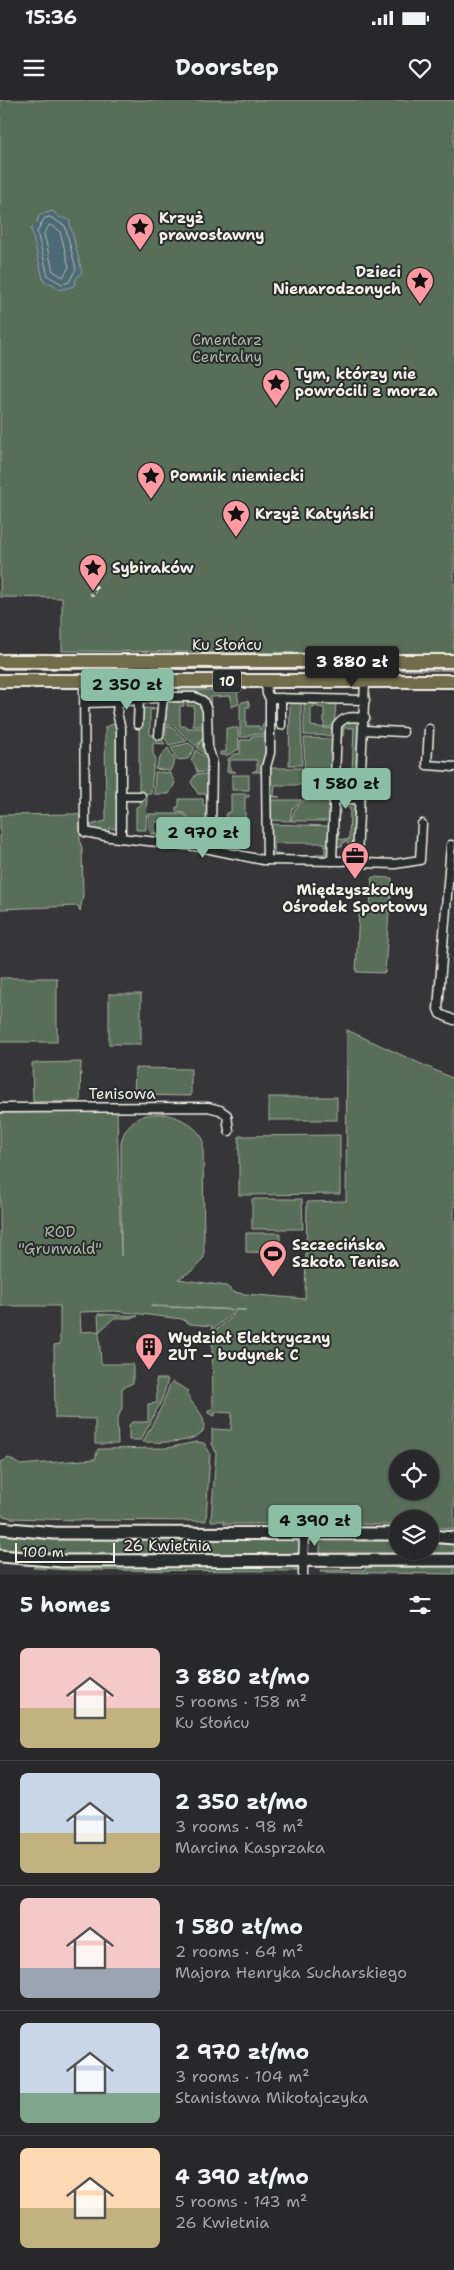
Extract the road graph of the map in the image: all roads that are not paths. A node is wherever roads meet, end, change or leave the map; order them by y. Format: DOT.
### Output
graph roads {
  1 [pos="0,661"];
  2 [pos="454,661"];
  3 [pos="0,681"];
  4 [pos="84,681"];
  5 [pos="178,681"];
  6 [pos="266,681"];
  7 [pos="366,681"];
  8 [pos="454,681"];
  9 [pos="163,697"];
  10 [pos="177,697"];
  11 [pos="139,698"];
  12 [pos="270,698"];
  13 [pos="281,698"];
  14 [pos="365,700"];
  15 [pos="85,702"];
  16 [pos="118,702"];
  17 [pos="365,718"];
  18 [pos="138,724"];
  19 [pos="281,725"];
  20 [pos="430,729"];
  21 [pos="364,730"];
  22 [pos="403,732"];
  23 [pos="159,736"];
  24 [pos="454,767"];
  25 [pos="139,793"];
  26 [pos="121,796"];
  27 [pos="333,799"];
  28 [pos="360,799"];
  29 [pos="422,824"];
  30 [pos="121,838"];
  31 [pos="451,845"];
  32 [pos="205,848"];
  33 [pos="267,860"];
  34 [pos="332,861"];
  35 [pos="360,861"];
  36 [pos="454,1020"];
  37 [pos="0,1108"];
  38 [pos="229,1131"];
  39 [pos="0,1528"];
  40 [pos="304,1533"];
  41 [pos="389,1534"];
  42 [pos="439,1537"];
  43 [pos="454,1538"];
  44 [pos="0,1556"];
  45 [pos="304,1560"];
  46 [pos="454,1560"];
  47 [pos="303,1575"];
  1 -- 2 [label="main road, Ku Słońcu / 10"];
  3 -- 4 [label="main road, 10"];
  4 -- 5 [label="main road, 10"];
  4 -- 15 [label="street"];
  5 -- 6 [label="main road, 10"];
  5 -- 10 [label="street"];
  6 -- 7 [label="main road, 10"];
  6 -- 12 [label="street"];
  7 -- 8 [label="main road, 10"];
  7 -- 14 [label="street"];
  9 -- 10 [label="street"];
  9 -- 11 [label="street"];
  9 -- 23 [label="street"];
  10 -- 32 [label="street"];
  11 -- 16 [label="street"];
  11 -- 18 [label="street"];
  12 -- 13 [label="street"];
  12 -- 33 [label="street"];
  13 -- 14 [label="street"];
  13 -- 19 [label="street"];
  14 -- 17 [label="street"];
  15 -- 16 [label="street"];
  15 -- 30 [label="street"];
  16 -- 26 [label="street"];
  17 -- 21 [label="street"];
  17 -- 27 [label="street"];
  20 -- 24 [label="street"];
  21 -- 22 [label="street"];
  21 -- 28 [label="street"];
  25 -- 26 [label="street"];
  26 -- 30 [label="street"];
  27 -- 28 [label="street"];
  27 -- 34 [label="street"];
  28 -- 35 [label="street"];
  29 -- 35 [label="street"];
  30 -- 32 [label="street"];
  31 -- 36 [label="street"];
  32 -- 33 [label="street"];
  33 -- 34 [label="street"];
  34 -- 35 [label="street"];
  37 -- 38 [label="street, Tenisowa"];
  39 -- 40 [label="street, 26 Kwietnia"];
  40 -- 41 [label="street, 26 Kwietnia"];
  40 -- 45 [label="street"];
  42 -- 43 [label="street"];
  44 -- 45 [label="street, 26 Kwietnia"];
  45 -- 46 [label="street, 26 Kwietnia"];
  45 -- 47 [label="street"];
}
